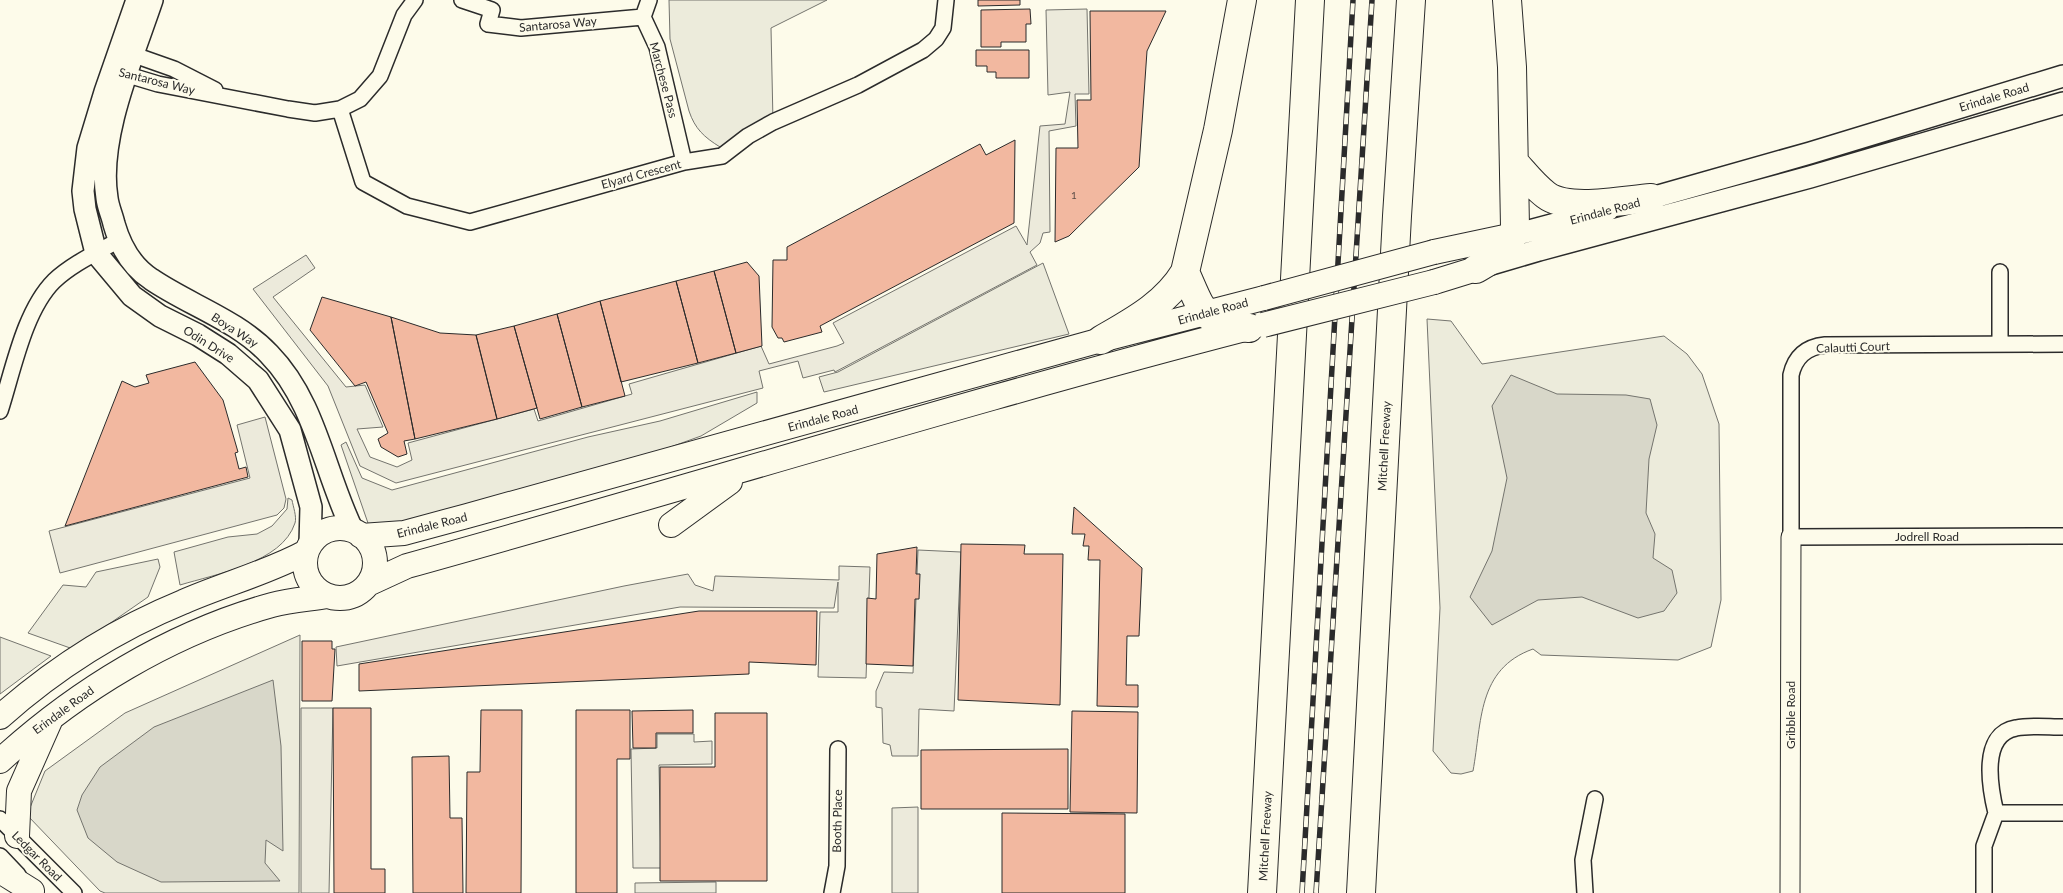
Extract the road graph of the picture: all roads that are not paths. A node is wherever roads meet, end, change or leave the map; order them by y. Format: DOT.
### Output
graph roads {
  1 [pos="137,0"];
  2 [pos="152,0"];
  3 [pos="415,0"];
  4 [pos="462,0"];
  5 [pos="649,0"];
  6 [pos="946,0"];
  7 [pos="1242,0"];
  8 [pos="1310,0"];
  9 [pos="1411,0"];
  10 [pos="1507,0"];
  11 [pos="643,17"];
  12 [pos="126,52"];
  13 [pos="119,72"];
  14 [pos="2063,76"];
  15 [pos="232,98"];
  16 [pos="2063,103"];
  17 [pos="340,109"];
  18 [pos="684,162"];
  19 [pos="1514,162"];
  20 [pos="1651,198"];
  21 [pos="1514,235"];
  22 [pos="119,240"];
  23 [pos="96,253"];
  24 [pos="1476,269"];
  25 [pos="1185,272"];
  26 [pos="2000,272"];
  27 [pos="1204,313"];
  28 [pos="1256,326"];
  29 [pos="1100,340"];
  30 [pos="2000,344"];
  31 [pos="2063,344"];
  32 [pos="0,410"];
  33 [pos="758,466"];
  34 [pos="671,525"];
  35 [pos="357,533"];
  36 [pos="2063,536"];
  37 [pos="1791,537"];
  38 [pos="308,548"];
  39 [pos="368,584"];
  40 [pos="328,596"];
  41 [pos="0,717"];
  42 [pos="52,717"];
  43 [pos="2063,727"];
  44 [pos="838,749"];
  45 [pos="0,761"];
  46 [pos="1595,798"];
  47 [pos="1996,813"];
  48 [pos="2063,813"];
  49 [pos="0,820"];
  50 [pos="17,836"];
  51 [pos="0,856"];
  52 [pos="0,871"];
  53 [pos="33,892"];
  54 [pos="74,893"];
  55 [pos="832,893"];
  56 [pos="1262,893"];
  57 [pos="1361,893"];
  58 [pos="1584,893"];
  59 [pos="1790,893"];
  60 [pos="1984,893"];
  1 -- 12 [label="main road, Odin Drive"];
  2 -- 12 [label="main road, Odin Drive"];
  3 -- 17 [label="street, Santarosa Way"];
  4 -- 11 [label="street, Santarosa Way"];
  5 -- 11 [label="street"];
  6 -- 18 [label="street, Elyard Crescent"];
  7 -- 25 [label="highway"];
  8 -- 56 [label="highway, Mitchell Freeway"];
  9 -- 57 [label="highway, Mitchell Freeway"];
  10 -- 19 [label="highway"];
  11 -- 18 [label="street, Marchese Pass"];
  12 -- 13 [label="main road, Odin Drive"];
  12 -- 15 [label="street, Santarosa Way"];
  13 -- 15 [label="street, Santarosa Way"];
  13 -- 22 [label="main road, Odin Drive"];
  13 -- 23 [label="main road, Odin Drive"];
  14 -- 20 [label="main road, Erindale Road"];
  15 -- 17 [label="street, Santarosa Way"];
  16 -- 24 [label="main road, Erindale Road"];
  17 -- 18 [label="street, Elyard Crescent"];
  19 -- 20 [label="highway"];
  19 -- 21 [label="highway"];
  20 -- 21 [label="main road, Erindale Road"];
  21 -- 24 [label="highway"];
  21 -- 27 [label="main road, Erindale Road, bridge"];
  22 -- 23 [label="street"];
  22 -- 35 [label="main road, Boya Way"];
  23 -- 32 [label="street"];
  23 -- 38 [label="main road, Odin Drive"];
  24 -- 28 [label="main road, Erindale Road, bridge"];
  25 -- 27 [label="highway"];
  25 -- 29 [label="highway"];
  26 -- 30 [label="street"];
  27 -- 28 [label="highway"];
  27 -- 29 [label="main road, Erindale Road"];
  28 -- 33 [label="main road, Erindale Road"];
  29 -- 35 [label="main road, Erindale Road"];
  30 -- 31 [label="street, Calautti Court"];
  30 -- 37 [label="street, Calautti Court"];
  33 -- 34 [label="main road"];
  33 -- 39 [label="main road, Erindale Road"];
  35 -- 38 [label="main road, Erindale Road"];
  35 -- 39 [label="main road"];
  36 -- 37 [label="street, Jodrell Road"];
  37 -- 59 [label="street, Gribble Road"];
  38 -- 40 [label="main road"];
  38 -- 41 [label="main road, Erindale Road"];
  39 -- 40 [label="main road, Erindale Road"];
  40 -- 42 [label="main road, Erindale Road"];
  42 -- 45 [label="main road, Erindale Road"];
  42 -- 50 [label="main road"];
  43 -- 47 [label="street"];
  44 -- 55 [label="street, Booth Place"];
  46 -- 58 [label="street"];
  47 -- 48 [label="street"];
  47 -- 60 [label="street"];
  49 -- 50 [label="street, Ledgar Road"];
  50 -- 54 [label="street, Ledgar Road"];
  51 -- 53 [label="street"];
  52 -- 53 [label="main road"];
}
